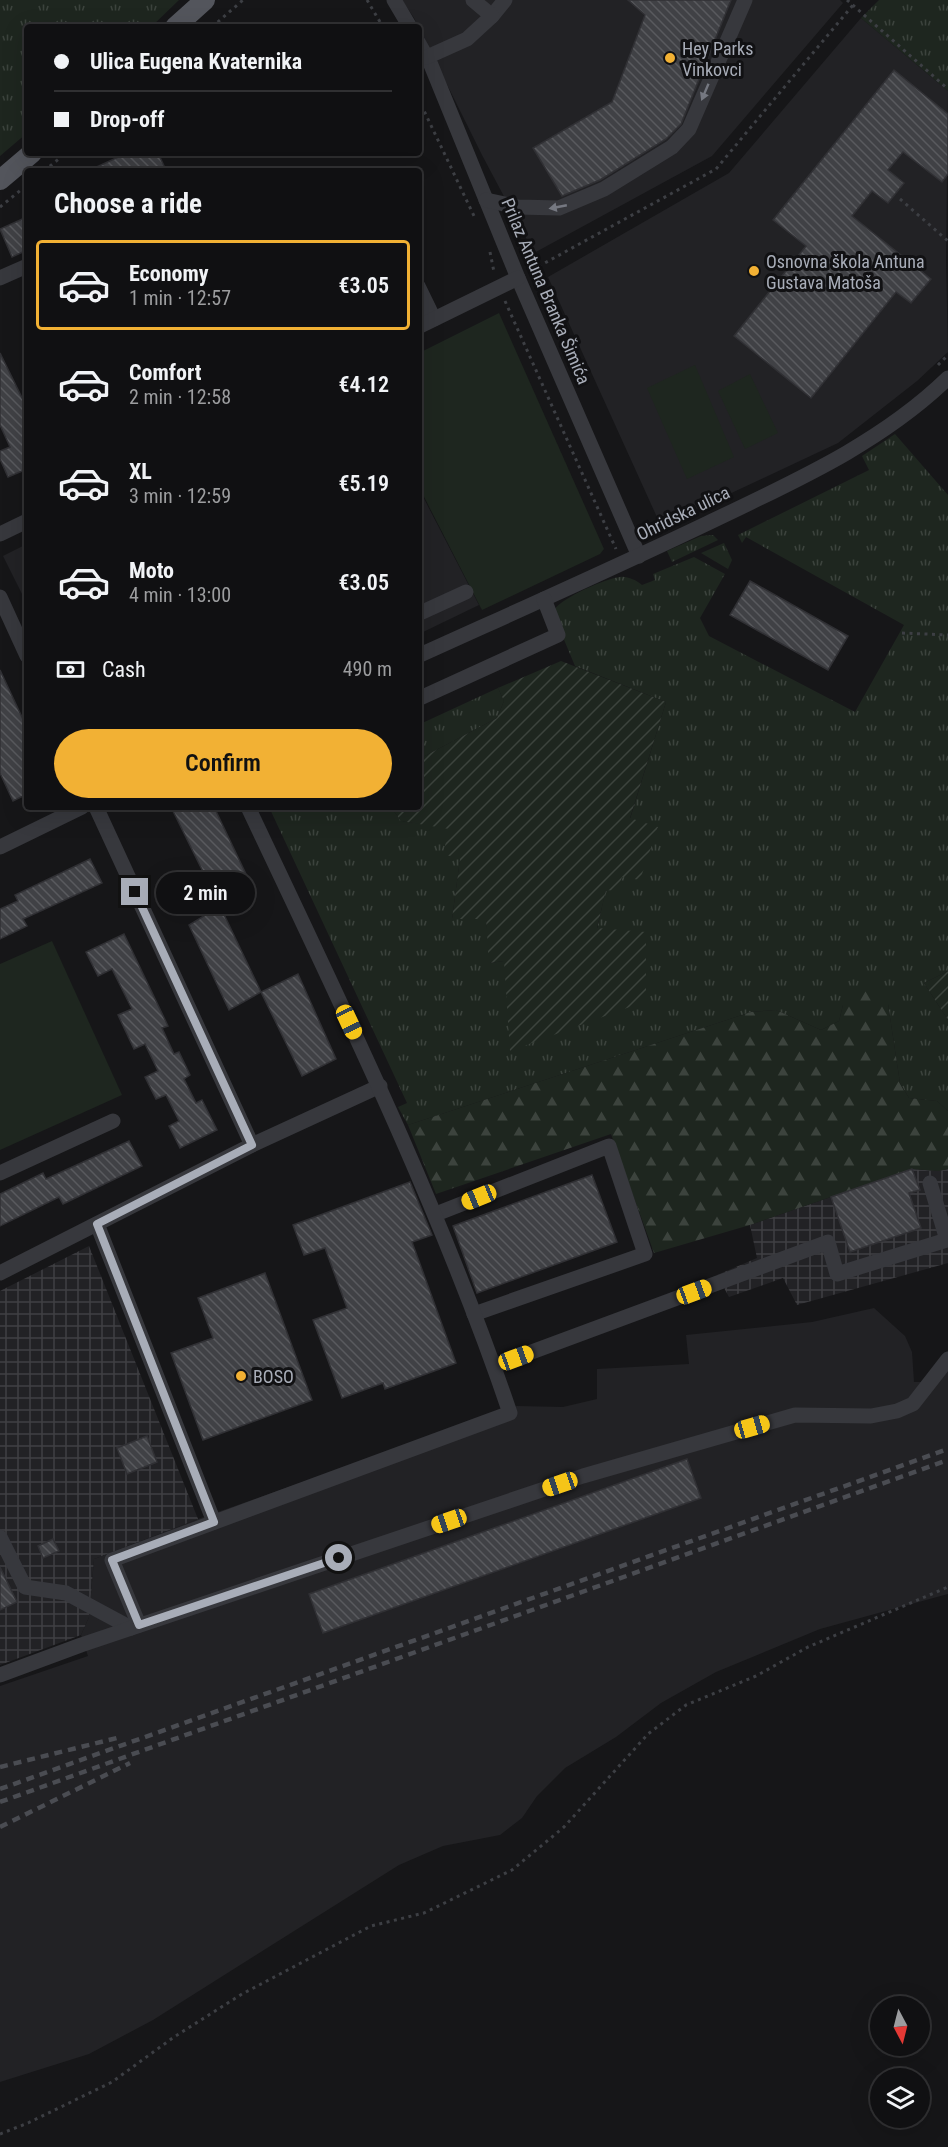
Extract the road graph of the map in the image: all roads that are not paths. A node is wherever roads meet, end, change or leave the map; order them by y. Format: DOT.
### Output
graph roads {
  1 [pos="205,0"];
  2 [pos="394,0"];
  3 [pos="473,0"];
  4 [pos="505,0"];
  5 [pos="745,0"];
  6 [pos="492,16"];
  7 [pos="178,24"];
  8 [pos="408,24"];
  9 [pos="422,50"];
  10 [pos="28,156"];
  11 [pos="0,180"];
  12 [pos="486,200"];
  13 [pos="24,267"];
  14 [pos="0,278"];
  15 [pos="518,278"];
  16 [pos="422,294"];
  17 [pos="434,319"];
  18 [pos="422,325"];
  19 [pos="948,378"];
  20 [pos="24,522"];
  21 [pos="0,534"];
  22 [pos="639,556"];
  23 [pos="466,592"];
  24 [pos="0,597"];
  25 [pos="544,599"];
  26 [pos="422,612"];
  27 [pos="24,649"];
  28 [pos="422,654"];
  29 [pos="422,697"];
  30 [pos="76,810"];
  31 [pos="97,810"];
  32 [pos="249,810"];
  33 [pos="0,847"];
  34 [pos="380,1086"];
  35 [pos="113,1120"];
  36 [pos="252,1145"];
  37 [pos="0,1173"];
  38 [pos="930,1184"];
  39 [pos="436,1214"];
  40 [pos="97,1224"];
  41 [pos="0,1273"];
  42 [pos="474,1314"];
  43 [pos="948,1359"];
  44 [pos="494,1366"];
  45 [pos="214,1522"];
  46 [pos="0,1537"];
  47 [pos="135,1627"];
  48 [pos="0,1675"];
  1 -- 7 [label="main road"];
  2 -- 8 [label="street"];
  3 -- 6 [label="street"];
  4 -- 6 [label="street"];
  5 -- 12 [label="street, one-way"];
  6 -- 9 [label="street"];
  9 -- 12 [label="street, Prilaz Antuna Branka Šimića"];
  10 -- 11 [label="main road"];
  12 -- 15 [label="street, Prilaz Antuna Branka Šimića"];
  13 -- 14 [label="street"];
  15 -- 17 [label="street"];
  15 -- 22 [label="street, Prilaz Antuna Branka Šimića"];
  16 -- 17 [label="street"];
  17 -- 18 [label="street"];
  19 -- 22 [label="street, Ohridska ulica"];
  20 -- 21 [label="street"];
  22 -- 25 [label="street, Ohridska ulica"];
  23 -- 26 [label="street"];
  24 -- 27 [label="street"];
  25 -- 28 [label="street, Ohridska ulica"];
  25 -- 29 [label="street"];
  30 -- 33 [label="street"];
  31 -- 36 [label="street"];
  32 -- 34 [label="street"];
  34 -- 36 [label="street"];
  34 -- 39 [label="street"];
  35 -- 37 [label="street"];
  36 -- 40 [label="street"];
  38 -- 44 [label="street"];
  39 -- 42 [label="street"];
  39 -- 42 [label="street"];
  40 -- 41 [label="street"];
  40 -- 45 [label="street"];
  42 -- 44 [label="street"];
  43 -- 47 [label="street"];
  44 -- 45 [label="street"];
  45 -- 47 [label="street"];
  46 -- 47 [label="street"];
  47 -- 48 [label="street"];
}
